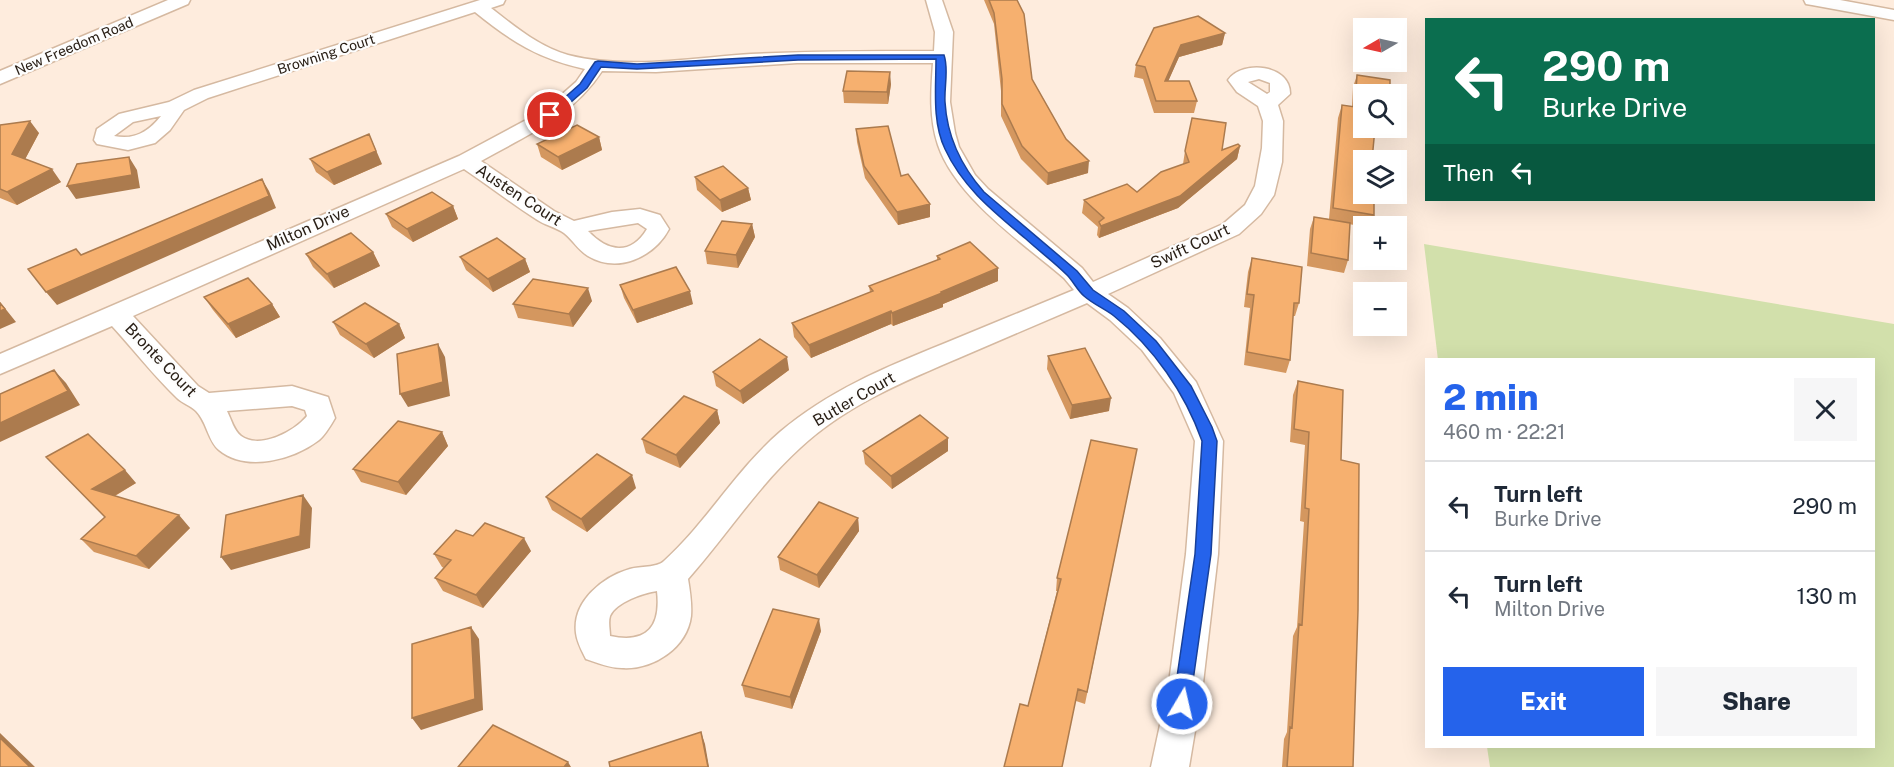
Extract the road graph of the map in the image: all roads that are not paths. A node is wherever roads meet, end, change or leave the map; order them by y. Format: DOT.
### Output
graph roads {
  1 [pos="182,0"];
  2 [pos="497,0"];
  3 [pos="934,0"];
  4 [pos="1812,0"];
  5 [pos="478,6"];
  6 [pos="1894,15"];
  7 [pos="941,57"];
  8 [pos="598,64"];
  9 [pos="0,78"];
  10 [pos="1267,104"];
  11 [pos="176,106"];
  12 [pos="466,160"];
  13 [pos="572,228"];
  14 [pos="1089,293"];
  15 [pos="117,315"];
  16 [pos="0,365"];
  17 [pos="205,404"];
  18 [pos="671,575"];
  19 [pos="1170,767"];
  1 -- 9 [label="street, New Freedom Road"];
  2 -- 5 [label="street, Browning Court"];
  3 -- 7 [label="street"];
  4 -- 6 [label="street"];
  5 -- 8 [label="street"];
  5 -- 11 [label="street, Browning Court"];
  7 -- 8 [label="street"];
  7 -- 14 [label="street"];
  8 -- 12 [label="street, Milton Drive"];
  10 -- 14 [label="street, Swift Court"];
  12 -- 13 [label="street, Austen Court"];
  12 -- 15 [label="street, Milton Drive"];
  14 -- 18 [label="street, Butler Court"];
  14 -- 19 [label="street"];
  15 -- 16 [label="street, Milton Drive"];
  15 -- 17 [label="street, Bronte Court"];
}
